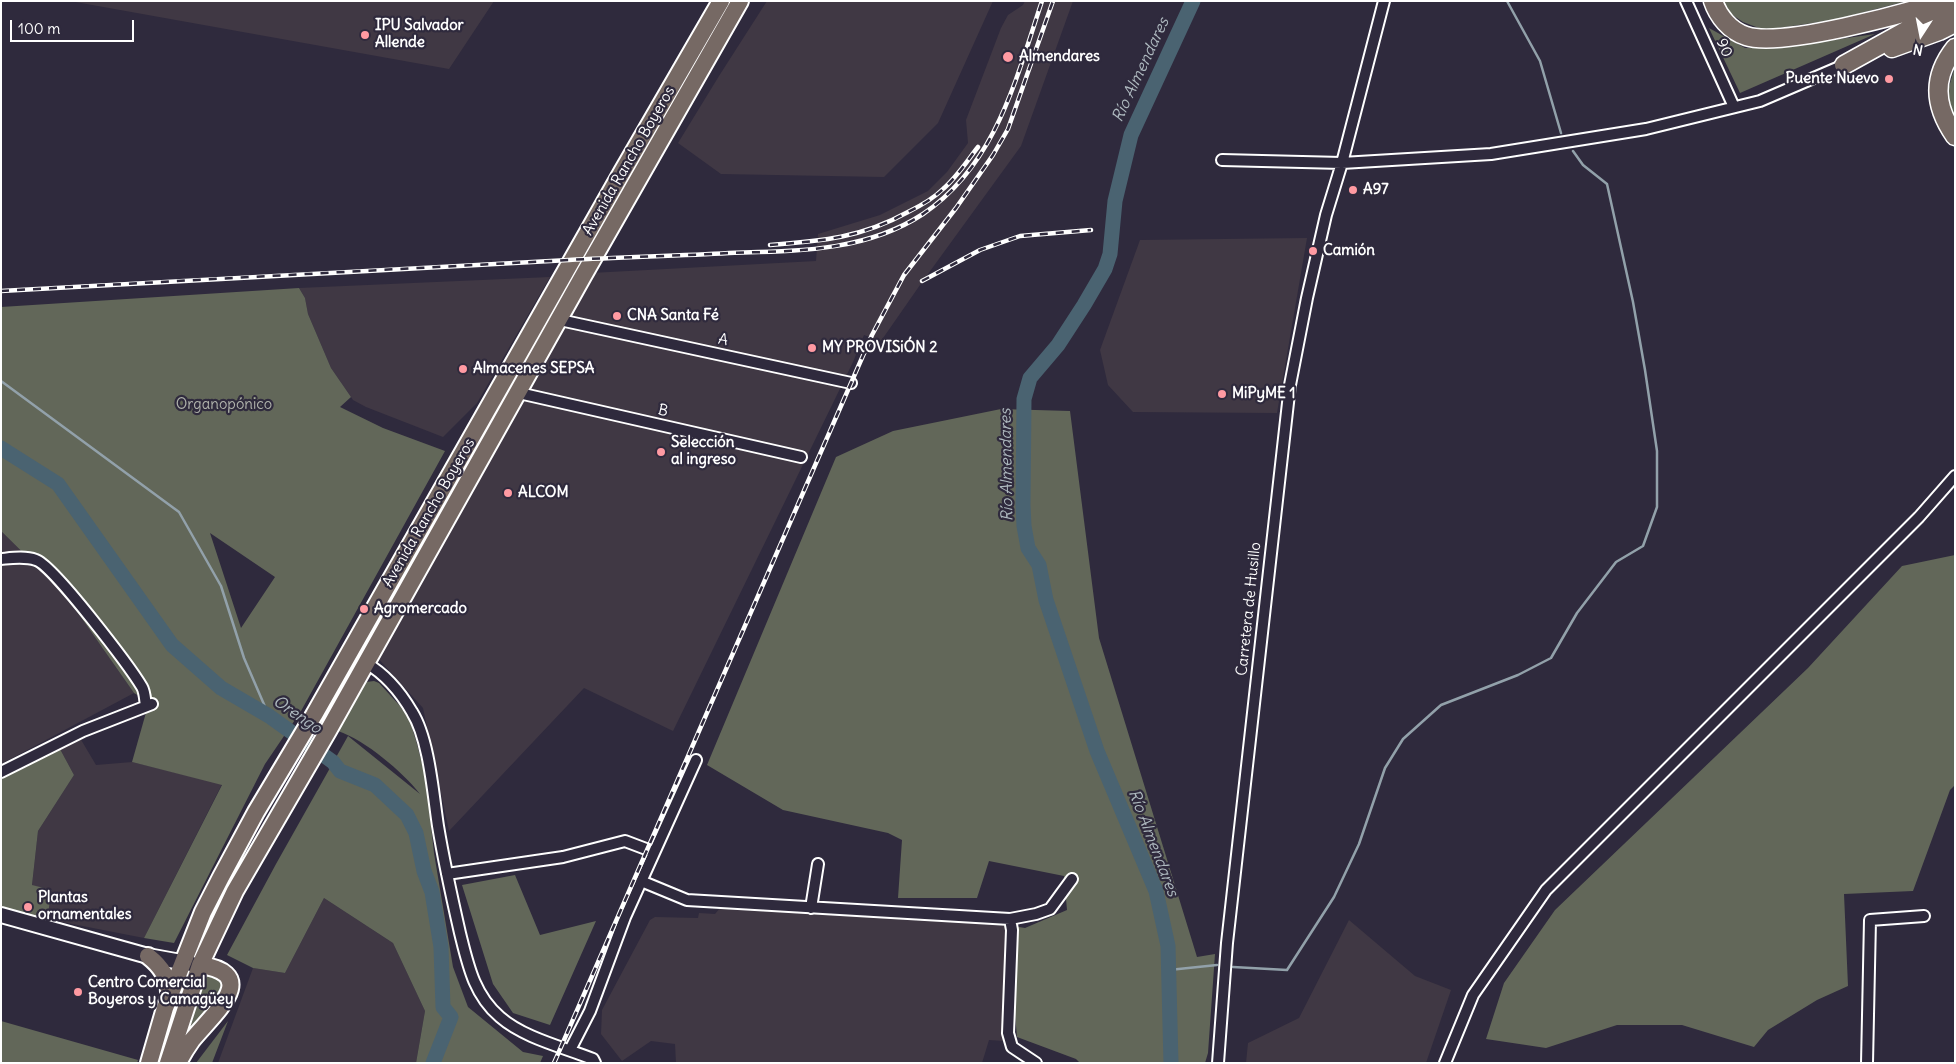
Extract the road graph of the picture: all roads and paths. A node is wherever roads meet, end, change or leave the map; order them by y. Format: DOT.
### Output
graph roads {
  1 [pos="721,1"];
  2 [pos="740,1"];
  3 [pos="749,1"];
  4 [pos="1384,1"];
  5 [pos="1686,1"];
  6 [pos="1713,1"];
  7 [pos="1945,1"];
  8 [pos="1955,3"];
  9 [pos="1955,23"];
  10 [pos="1947,29"];
  11 [pos="718,39"];
  12 [pos="1955,48"];
  13 [pos="1844,65"];
  14 [pos="1734,107"];
  15 [pos="1955,136"];
  16 [pos="1222,160"];
  17 [pos="1342,163"];
  18 [pos="560,320"];
  19 [pos="852,383"];
  20 [pos="518,393"];
  21 [pos="802,457"];
  22 [pos="1955,476"];
  23 [pos="1,559"];
  24 [pos="366,662"];
  25 [pos="696,760"];
  26 [pos="1,772"];
  27 [pos="654,852"];
  28 [pos="818,864"];
  29 [pos="447,874"];
  30 [pos="1072,880"];
  31 [pos="641,882"];
  32 [pos="811,908"];
  33 [pos="1,915"];
  34 [pos="1924,916"];
  35 [pos="1010,919"];
  36 [pos="148,956"];
  37 [pos="183,962"];
  38 [pos="200,965"];
  39 [pos="165,1008"];
  40 [pos="570,1050"];
  41 [pos="149,1063"];
  42 [pos="168,1063"];
  43 [pos="178,1063"];
  44 [pos="595,1063"];
  45 [pos="1036,1063"];
  46 [pos="1218,1063"];
  47 [pos="1445,1063"];
  48 [pos="1867,1063"];
  1 -- 37 [label="highway, Avenida Rancho Boyeros"];
  2 -- 11 [label="highway, Avenida Rancho Boyeros"];
  3 -- 11 [label="highway"];
  4 -- 17 [label="street, Carretera de Husillo"];
  5 -- 14 [label="street, 90"];
  6 -- 7 [label="highway"];
  8 -- 13 [label="highway"];
  9 -- 10 [label="highway"];
  10 -- 13 [label="highway"];
  11 -- 18 [label="highway, Avenida Rancho Boyeros"];
  12 -- 15 [label="highway"];
  13 -- 14 [label="street"];
  14 -- 17 [label="street"];
  16 -- 17 [label="street"];
  17 -- 46 [label="street, Carretera de Husillo"];
  18 -- 19 [label="street, A"];
  18 -- 20 [label="highway, Avenida Rancho Boyeros"];
  20 -- 21 [label="street, B"];
  20 -- 24 [label="highway, Avenida Rancho Boyeros"];
  22 -- 47 [label="street"];
  23 -- 26 [label="street"];
  24 -- 29 [label="street"];
  24 -- 38 [label="highway, Avenida Rancho Boyeros"];
  25 -- 27 [label="street"];
  27 -- 29 [label="street"];
  27 -- 31 [label="street"];
  28 -- 32 [label="street"];
  29 -- 40 [label="street"];
  30 -- 35 [label="street"];
  31 -- 32 [label="street"];
  31 -- 40 [label="street"];
  32 -- 35 [label="street"];
  33 -- 36 [label="main road"];
  34 -- 48 [label="street"];
  35 -- 45 [label="street"];
  36 -- 37 [label="main road"];
  36 -- 39 [label="highway"];
  37 -- 38 [label="main road"];
  37 -- 39 [label="highway, Avenida Rancho Boyeros"];
  38 -- 42 [label="highway, Avenida Rancho Boyeros"];
  38 -- 43 [label="highway"];
  39 -- 41 [label="highway, Avenida Rancho Boyeros"];
  40 -- 44 [label="street"];
}
